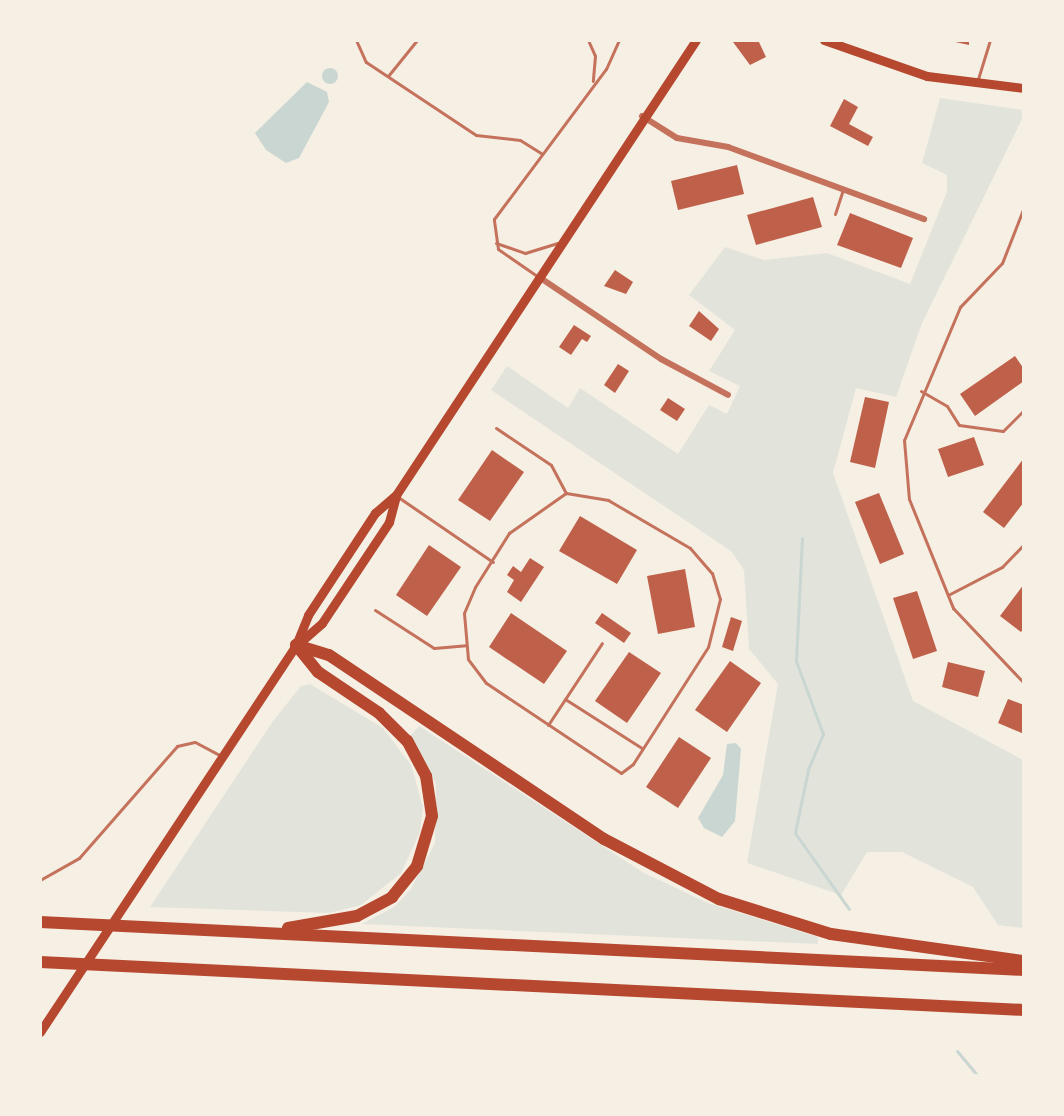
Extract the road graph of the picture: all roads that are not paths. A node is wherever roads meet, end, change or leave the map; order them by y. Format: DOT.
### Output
graph roads {
  1 [pos="356,40"];
  2 [pos="417,40"];
  3 [pos="588,40"];
  4 [pos="593,40"];
  5 [pos="608,40"];
  6 [pos="619,40"];
  7 [pos="696,40"];
  8 [pos="824,40"];
  9 [pos="990,40"];
  10 [pos="388,76"];
  11 [pos="592,83"];
  12 [pos="978,84"];
  13 [pos="1023,88"];
  14 [pos="642,116"];
  15 [pos="541,153"];
  16 [pos="843,189"];
  17 [pos="1023,207"];
  18 [pos="835,214"];
  19 [pos="924,219"];
  20 [pos="494,242"];
  21 [pos="561,242"];
  22 [pos="539,277"];
  23 [pos="921,391"];
  24 [pos="728,395"];
  25 [pos="1023,410"];
  26 [pos="496,428"];
  27 [pos="566,493"];
  28 [pos="396,495"];
  29 [pos="1023,544"];
  30 [pos="493,562"];
  31 [pos="948,595"];
  32 [pos="375,610"];
  33 [pos="602,643"];
  34 [pos="296,645"];
  35 [pos="465,645"];
  36 [pos="1023,683"];
  37 [pos="565,699"];
  38 [pos="548,725"];
  39 [pos="642,749"];
  40 [pos="222,757"];
  41 [pos="40,880"];
  42 [pos="40,922"];
  43 [pos="257,933"];
  44 [pos="1023,961"];
  45 [pos="40,962"];
  46 [pos="1023,970"];
  47 [pos="1023,1010"];
  48 [pos="40,1032"];
  1 -- 10 [label="lane"];
  2 -- 10 [label="lane"];
  3 -- 11 [label="lane"];
  4 -- 5 [label="lane"];
  6 -- 11 [label="lane"];
  7 -- 14 [label="main road"];
  8 -- 12 [label="main road"];
  9 -- 12 [label="lane"];
  10 -- 15 [label="lane"];
  11 -- 15 [label="lane"];
  12 -- 13 [label="main road"];
  14 -- 16 [label="street"];
  14 -- 21 [label="main road"];
  15 -- 20 [label="lane"];
  16 -- 18 [label="lane"];
  16 -- 19 [label="street"];
  17 -- 23 [label="lane"];
  20 -- 21 [label="lane"];
  20 -- 22 [label="lane"];
  21 -- 22 [label="main road"];
  22 -- 24 [label="street"];
  22 -- 28 [label="main road"];
  23 -- 25 [label="lane"];
  23 -- 31 [label="lane"];
  26 -- 27 [label="lane"];
  27 -- 30 [label="lane"];
  27 -- 39 [label="lane"];
  28 -- 30 [label="lane"];
  28 -- 34 [label="main road"];
  28 -- 34 [label="main road"];
  29 -- 31 [label="lane"];
  30 -- 35 [label="lane"];
  31 -- 36 [label="lane"];
  32 -- 35 [label="lane"];
  33 -- 37 [label="lane"];
  34 -- 40 [label="main road"];
  34 -- 43 [label="highway"];
  34 -- 44 [label="highway"];
  35 -- 38 [label="lane"];
  37 -- 38 [label="lane"];
  37 -- 39 [label="lane"];
  38 -- 39 [label="lane"];
  40 -- 41 [label="lane"];
  40 -- 48 [label="main road"];
  42 -- 43 [label="highway"];
  43 -- 46 [label="highway"];
  45 -- 47 [label="highway"];
}
